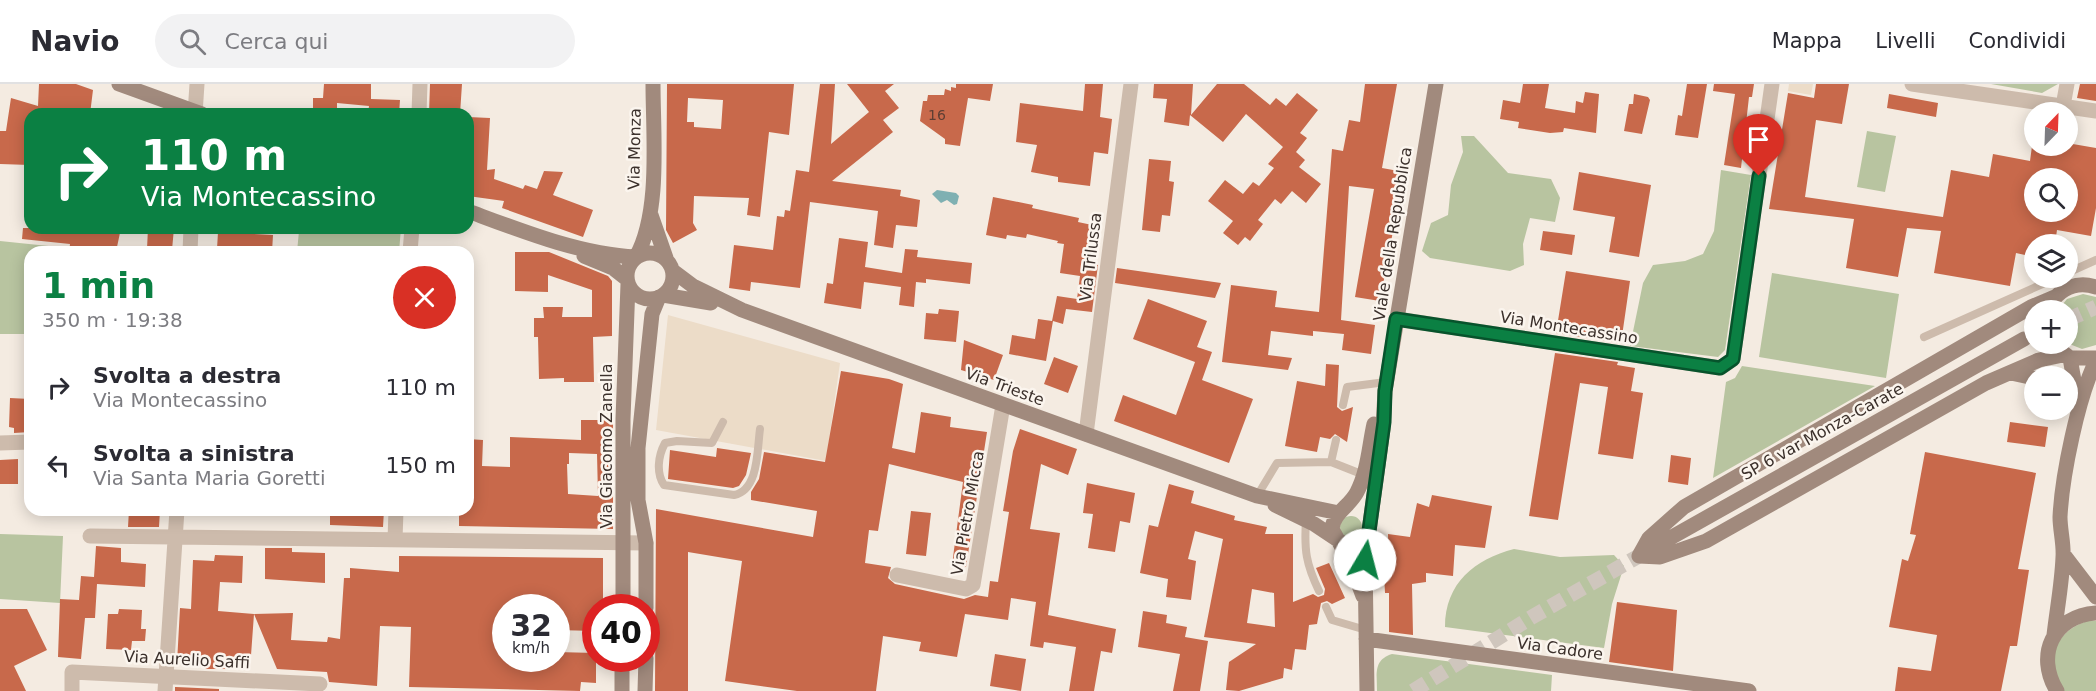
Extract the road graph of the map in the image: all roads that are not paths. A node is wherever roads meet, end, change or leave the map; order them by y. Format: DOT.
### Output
graph roads {
  1 [pos="108,84"];
  2 [pos="197,84"];
  3 [pos="420,84"];
  4 [pos="653,84"];
  5 [pos="1131,84"];
  6 [pos="1436,84"];
  7 [pos="1772,84"];
  8 [pos="1912,84"];
  9 [pos="2067,84"];
  10 [pos="122,86"];
  11 [pos="2036,102"];
  12 [pos="2064,102"];
  13 [pos="184,108"];
  14 [pos="198,108"];
  15 [pos="419,108"];
  16 [pos="2078,108"];
  17 [pos="2096,111"];
  18 [pos="474,213"];
  19 [pos="651,215"];
  20 [pos="531,234"];
  21 [pos="636,257"];
  22 [pos="2096,260"];
  23 [pos="669,265"];
  24 [pos="2078,268"];
  25 [pos="628,282"];
  26 [pos="2051,288"];
  27 [pos="2054,288"];
  28 [pos="661,296"];
  29 [pos="742,310"];
  30 [pos="1396,319"];
  31 [pos="1924,337"];
  32 [pos="2024,339"];
  33 [pos="2063,354"];
  34 [pos="2066,357"];
  35 [pos="2096,360"];
  36 [pos="2067,366"];
  37 [pos="2011,374"];
  38 [pos="2024,376"];
  39 [pos="1385,387"];
  40 [pos="2078,403"];
  41 [pos="1003,405"];
  42 [pos="1343,405"];
  43 [pos="2073,420"];
  44 [pos="723,422"];
  45 [pos="760,429"];
  46 [pos="1086,434"];
  47 [pos="1336,440"];
  48 [pos="24,442"];
  49 [pos="0,443"];
  50 [pos="1331,462"];
  51 [pos="1364,475"];
  52 [pos="1257,496"];
  53 [pos="1342,511"];
  54 [pos="177,516"];
  55 [pos="396,516"];
  56 [pos="1306,520"];
  57 [pos="1369,530"];
  58 [pos="90,536"];
  59 [pos="175,538"];
  60 [pos="395,540"];
  61 [pos="1336,540"];
  62 [pos="624,543"];
  63 [pos="646,543"];
  64 [pos="1639,555"];
  65 [pos="2064,555"];
  66 [pos="897,575"];
  67 [pos="1319,591"];
  68 [pos="623,594"];
  69 [pos="646,594"];
  70 [pos="2096,597"];
  71 [pos="1326,607"];
  72 [pos="1365,607"];
  73 [pos="2096,614"];
  74 [pos="1366,634"];
  75 [pos="2054,635"];
  76 [pos="622,672"];
  77 [pos="646,672"];
  78 [pos="165,683"];
  79 [pos="320,684"];
  80 [pos="72,691"];
  81 [pos="622,691"];
  82 [pos="645,691"];
  83 [pos="1367,691"];
  84 [pos="1749,691"];
  85 [pos="2057,691"];
  1 -- 10 [label="street"];
  2 -- 14 [label="street"];
  3 -- 15 [label="street"];
  4 -- 19 [label="street, Via Monza"];
  5 -- 46 [label="street, Via Trilussa"];
  6 -- 30 [label="street, Viale della Repubblica"];
  7 -- 30 [label="street, Via Montecassino"];
  8 -- 11 [label="street"];
  9 -- 12 [label="street"];
  10 -- 13 [label="street"];
  16 -- 17 [label="street"];
  18 -- 20 [label="street"];
  19 -- 21 [label="street, Via Monza"];
  19 -- 23 [label="street, Via Monza"];
  20 -- 21 [label="street"];
  20 -- 25 [label="street"];
  21 -- 23 [label="street"];
  21 -- 25 [label="street"];
  22 -- 24 [label="lane"];
  23 -- 28 [label="street"];
  23 -- 29 [label="street, Via Trieste"];
  25 -- 28 [label="street"];
  25 -- 62 [label="street, Via Giacomo Zanella"];
  26 -- 31 [label="lane"];
  27 -- 64 [label="street"];
  28 -- 29 [label="street, Via Trieste"];
  28 -- 63 [label="street, Via Giacomo Zanella"];
  29 -- 41 [label="street, Via Trieste"];
  30 -- 39 [label="street, Viale della Repubblica"];
  32 -- 64 [label="street, SP 6 var Monza-Carate"];
  33 -- 34 [label="street"];
  34 -- 35 [label="street"];
  34 -- 36 [label="street"];
  34 -- 37 [label="street"];
  35 -- 40 [label="street"];
  37 -- 38 [label="street"];
  37 -- 64 [label="street"];
  39 -- 42 [label="lane"];
  39 -- 51 [label="street, Viale della Repubblica"];
  39 -- 57 [label="street, Viale della Repubblica"];
  41 -- 46 [label="street, Via Trieste"];
  41 -- 66 [label="street, Via Pietro Micca"];
  43 -- 65 [label="street"];
  44 -- 45 [label="lane"];
  46 -- 52 [label="street, Via Trieste"];
  47 -- 50 [label="lane"];
  48 -- 49 [label="street"];
  50 -- 51 [label="lane"];
  50 -- 52 [label="lane"];
  51 -- 53 [label="street, Viale della Repubblica"];
  52 -- 53 [label="street, Via Trieste"];
  52 -- 56 [label="street, Via Trieste"];
  53 -- 57 [label="street"];
  53 -- 61 [label="street, Viale della Repubblica"];
  54 -- 59 [label="street"];
  55 -- 60 [label="street"];
  56 -- 61 [label="street, Via Trieste"];
  56 -- 67 [label="lane"];
  57 -- 61 [label="street"];
  57 -- 72 [label="street, Viale della Repubblica"];
  58 -- 59 [label="street"];
  59 -- 60 [label="street"];
  59 -- 78 [label="street"];
  60 -- 62 [label="street"];
  61 -- 72 [label="street, Viale della Repubblica"];
  62 -- 63 [label="street"];
  62 -- 68 [label="street, Via Giacomo Zanella"];
  63 -- 69 [label="street, Via Giacomo Zanella"];
  65 -- 70 [label="street"];
  65 -- 75 [label="street"];
  71 -- 74 [label="lane"];
  72 -- 74 [label="street, Viale della Repubblica"];
  73 -- 75 [label="street"];
  74 -- 83 [label="street, Viale della Repubblica"];
  74 -- 84 [label="street, Via Cadore"];
  75 -- 85 [label="street"];
  76 -- 81 [label="street"];
  77 -- 82 [label="street"];
  78 -- 79 [label="street, Via Aurelio Saffi"];
  78 -- 80 [label="street, Via Aurelio Saffi"];
}
